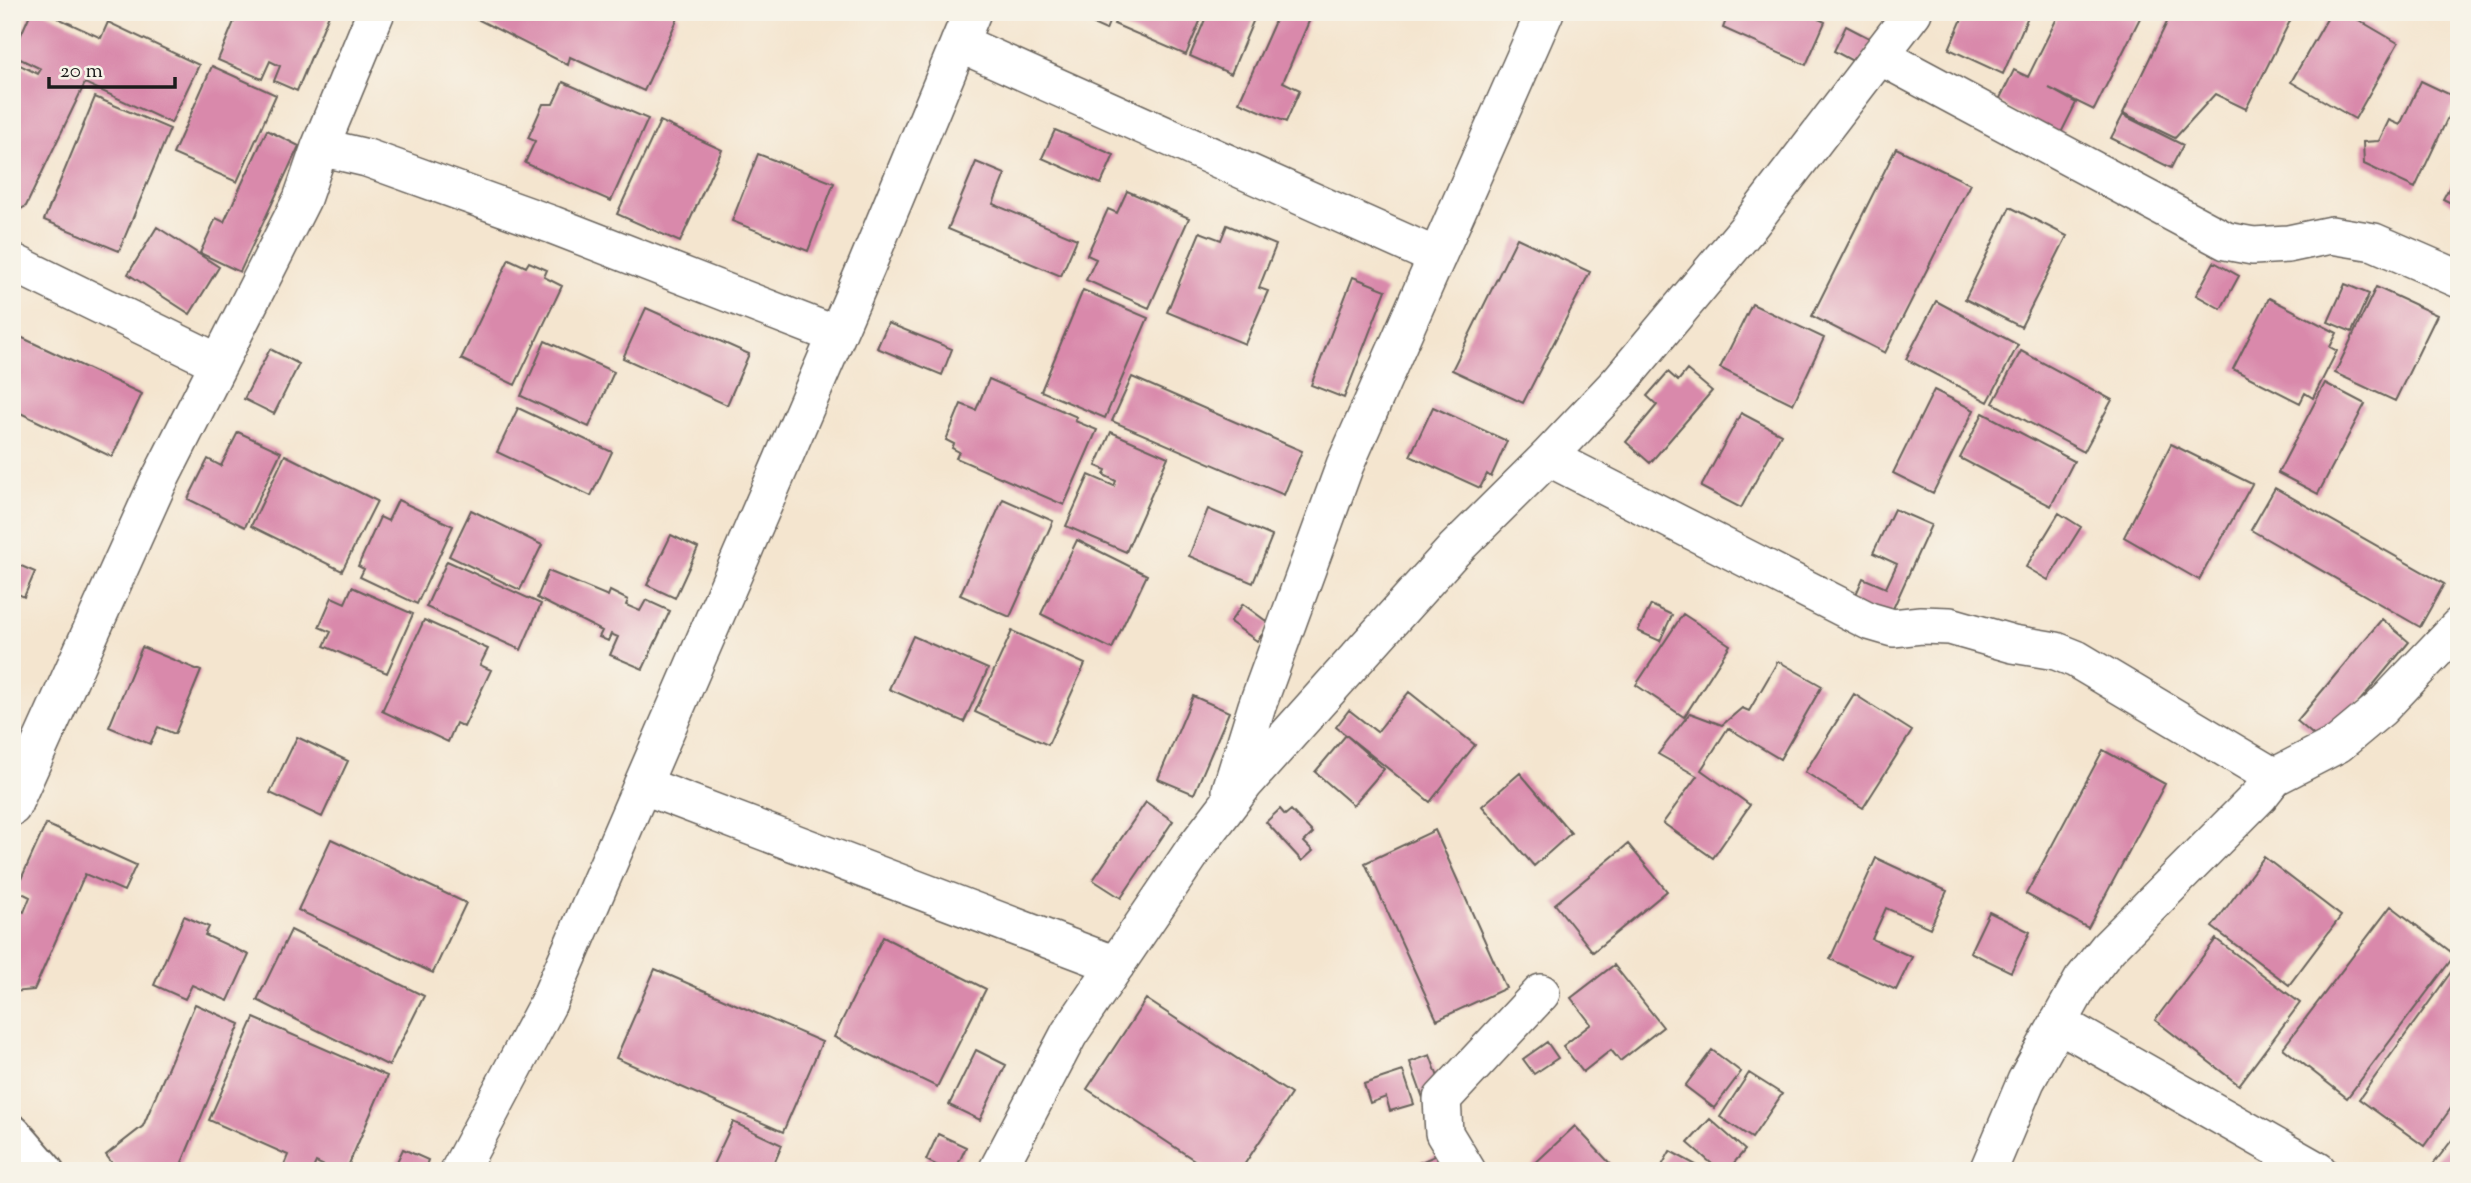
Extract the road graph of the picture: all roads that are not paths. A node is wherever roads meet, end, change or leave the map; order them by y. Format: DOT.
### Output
graph roads {
  1 [pos="376,12"];
  2 [pos="1545,12"];
  3 [pos="1913,12"];
  4 [pos="966,28"];
  5 [pos="1880,56"];
  6 [pos="320,147"];
  7 [pos="1437,257"];
  8 [pos="12,262"];
  9 [pos="2459,279"];
  10 [pos="836,335"];
  11 [pos="219,363"];
  12 [pos="1548,457"];
  13 [pos="2459,626"];
  14 [pos="2274,776"];
  15 [pos="642,785"];
  16 [pos="1226,806"];
  17 [pos="12,807"];
  18 [pos="1116,965"];
  19 [pos="1541,993"];
  20 [pos="2059,1023"];
  21 [pos="12,1134"];
  22 [pos="44,1171"];
  23 [pos="458,1171"];
  24 [pos="997,1171"];
  25 [pos="1467,1171"];
  26 [pos="1988,1171"];
  27 [pos="2318,1171"];
  1 -- 6 [label="street"];
  2 -- 7 [label="street"];
  3 -- 5 [label="street"];
  4 -- 7 [label="street"];
  4 -- 10 [label="street"];
  5 -- 9 [label="street"];
  5 -- 12 [label="street"];
  6 -- 10 [label="street"];
  6 -- 11 [label="street"];
  7 -- 16 [label="street"];
  8 -- 11 [label="street"];
  10 -- 15 [label="street"];
  11 -- 17 [label="street"];
  12 -- 14 [label="street"];
  12 -- 16 [label="street"];
  13 -- 14 [label="street"];
  14 -- 20 [label="street"];
  15 -- 18 [label="street"];
  15 -- 23 [label="street"];
  16 -- 18 [label="street"];
  18 -- 24 [label="street"];
  19 -- 25 [label="street"];
  20 -- 26 [label="street"];
  20 -- 27 [label="street"];
  21 -- 22 [label="main road"];
}
